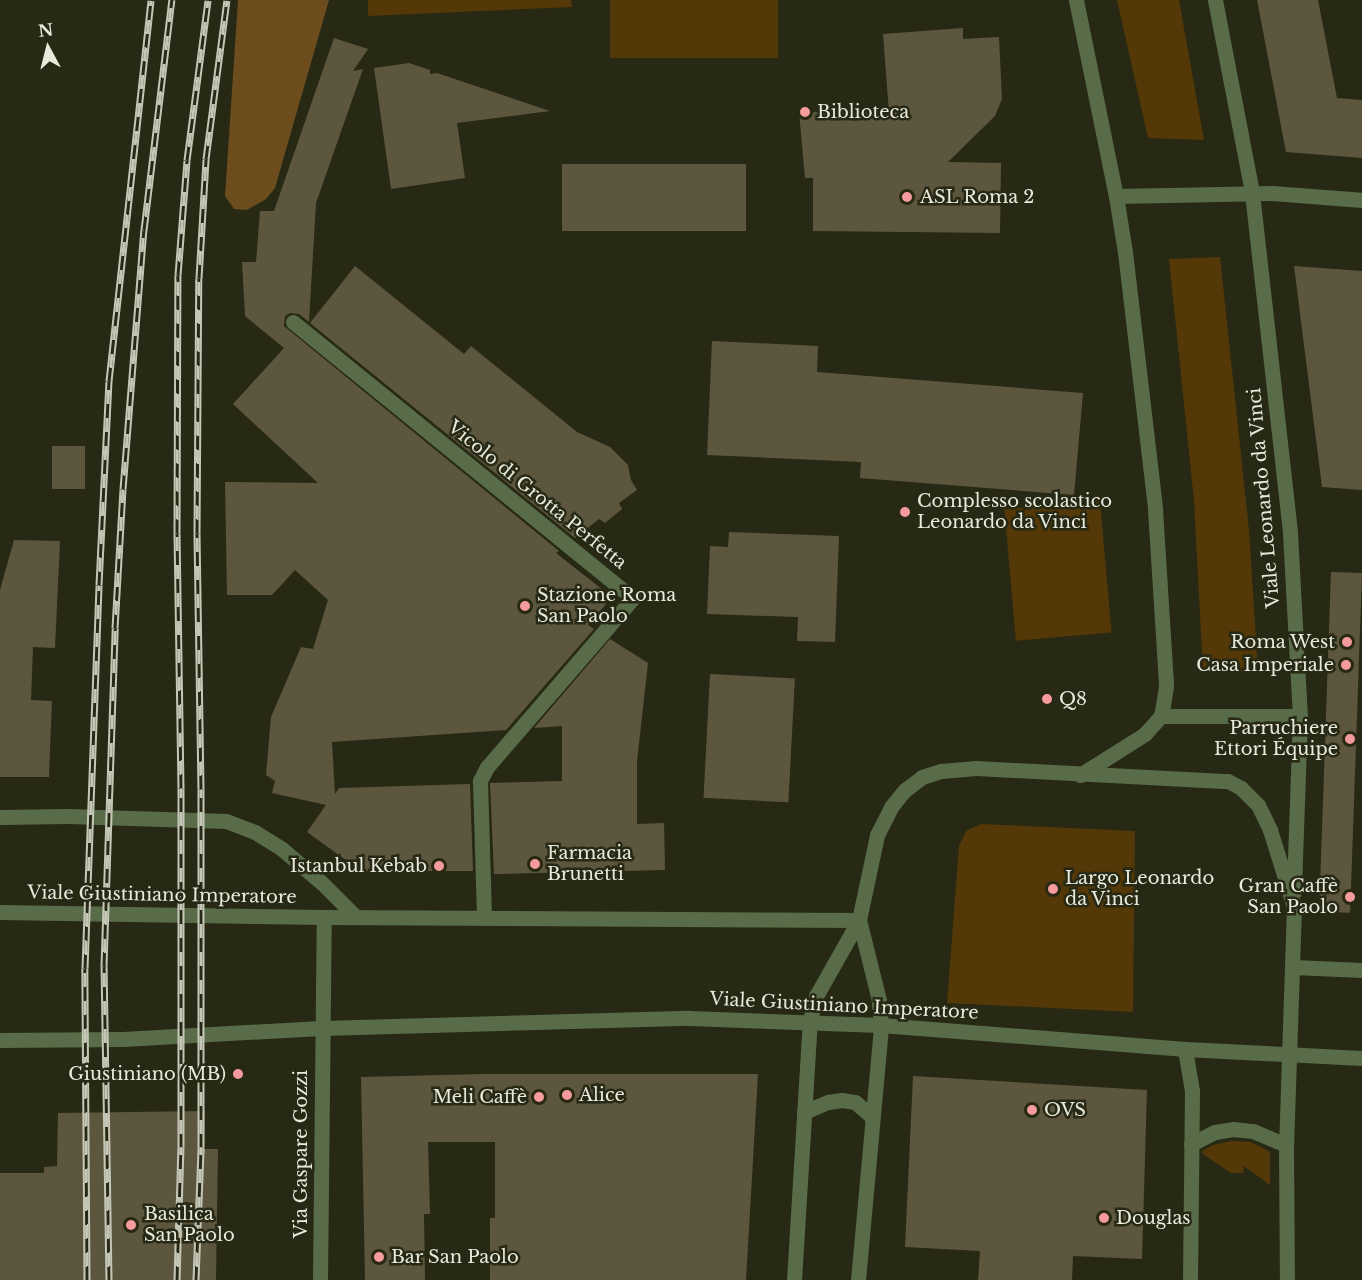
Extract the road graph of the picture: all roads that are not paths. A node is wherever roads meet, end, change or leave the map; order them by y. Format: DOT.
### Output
graph roads {
  1 [pos="1076,0"];
  2 [pos="1215,0"];
  3 [pos="1252,193"];
  4 [pos="1116,196"];
  5 [pos="1362,200"];
  6 [pos="292,322"];
  7 [pos="1161,716"];
  8 [pos="1300,716"];
  9 [pos="1080,775"];
  10 [pos="0,817"];
  11 [pos="1294,908"];
  12 [pos="0,912"];
  13 [pos="355,916"];
  14 [pos="324,917"];
  15 [pos="484,918"];
  16 [pos="859,920"];
  17 [pos="1293,967"];
  18 [pos="1362,970"];
  19 [pos="810,1021"];
  20 [pos="881,1025"];
  21 [pos="322,1028"];
  22 [pos="0,1040"];
  23 [pos="1185,1049"];
  24 [pos="1290,1054"];
  25 [pos="1362,1058"];
  26 [pos="804,1112"];
  27 [pos="872,1117"];
  28 [pos="1191,1144"];
  29 [pos="1286,1144"];
  30 [pos="320,1280"];
  31 [pos="794,1280"];
  32 [pos="858,1280"];
  33 [pos="1190,1280"];
  34 [pos="1287,1280"];
  1 -- 4 [label="street"];
  2 -- 3 [label="street, Viale Leonardo da Vinci"];
  3 -- 4 [label="street"];
  3 -- 5 [label="street"];
  3 -- 8 [label="street, Viale Leonardo da Vinci"];
  4 -- 7 [label="street"];
  6 -- 15 [label="street, Vicolo di Grotta Perfetta"];
  7 -- 8 [label="street"];
  7 -- 9 [label="street"];
  8 -- 11 [label="street, Viale Leonardo da Vinci"];
  9 -- 11 [label="street"];
  9 -- 16 [label="street"];
  10 -- 13 [label="street, Viale Giustiniano Imperatore"];
  11 -- 17 [label="street"];
  12 -- 14 [label="street, Viale Giustiniano Imperatore"];
  13 -- 14 [label="street, Viale Giustiniano Imperatore"];
  13 -- 15 [label="street, Viale Giustiniano Imperatore"];
  14 -- 21 [label="street"];
  15 -- 16 [label="street, Viale Giustiniano Imperatore"];
  16 -- 19 [label="street"];
  16 -- 20 [label="street"];
  17 -- 18 [label="street"];
  17 -- 24 [label="street"];
  19 -- 20 [label="street, Viale Giustiniano Imperatore"];
  19 -- 21 [label="street, Viale Giustiniano Imperatore"];
  19 -- 26 [label="street"];
  20 -- 23 [label="street, Viale Giustiniano Imperatore"];
  20 -- 27 [label="street"];
  21 -- 22 [label="street, Viale Giustiniano Imperatore"];
  21 -- 30 [label="street, Via Gaspare Gozzi"];
  23 -- 24 [label="street, Viale Giustiniano Imperatore"];
  23 -- 28 [label="street"];
  24 -- 25 [label="street, Viale Giustiniano Imperatore"];
  24 -- 29 [label="street"];
  26 -- 27 [label="street"];
  26 -- 31 [label="street"];
  27 -- 32 [label="street"];
  28 -- 29 [label="street"];
  28 -- 33 [label="street"];
  29 -- 34 [label="street"];
}
